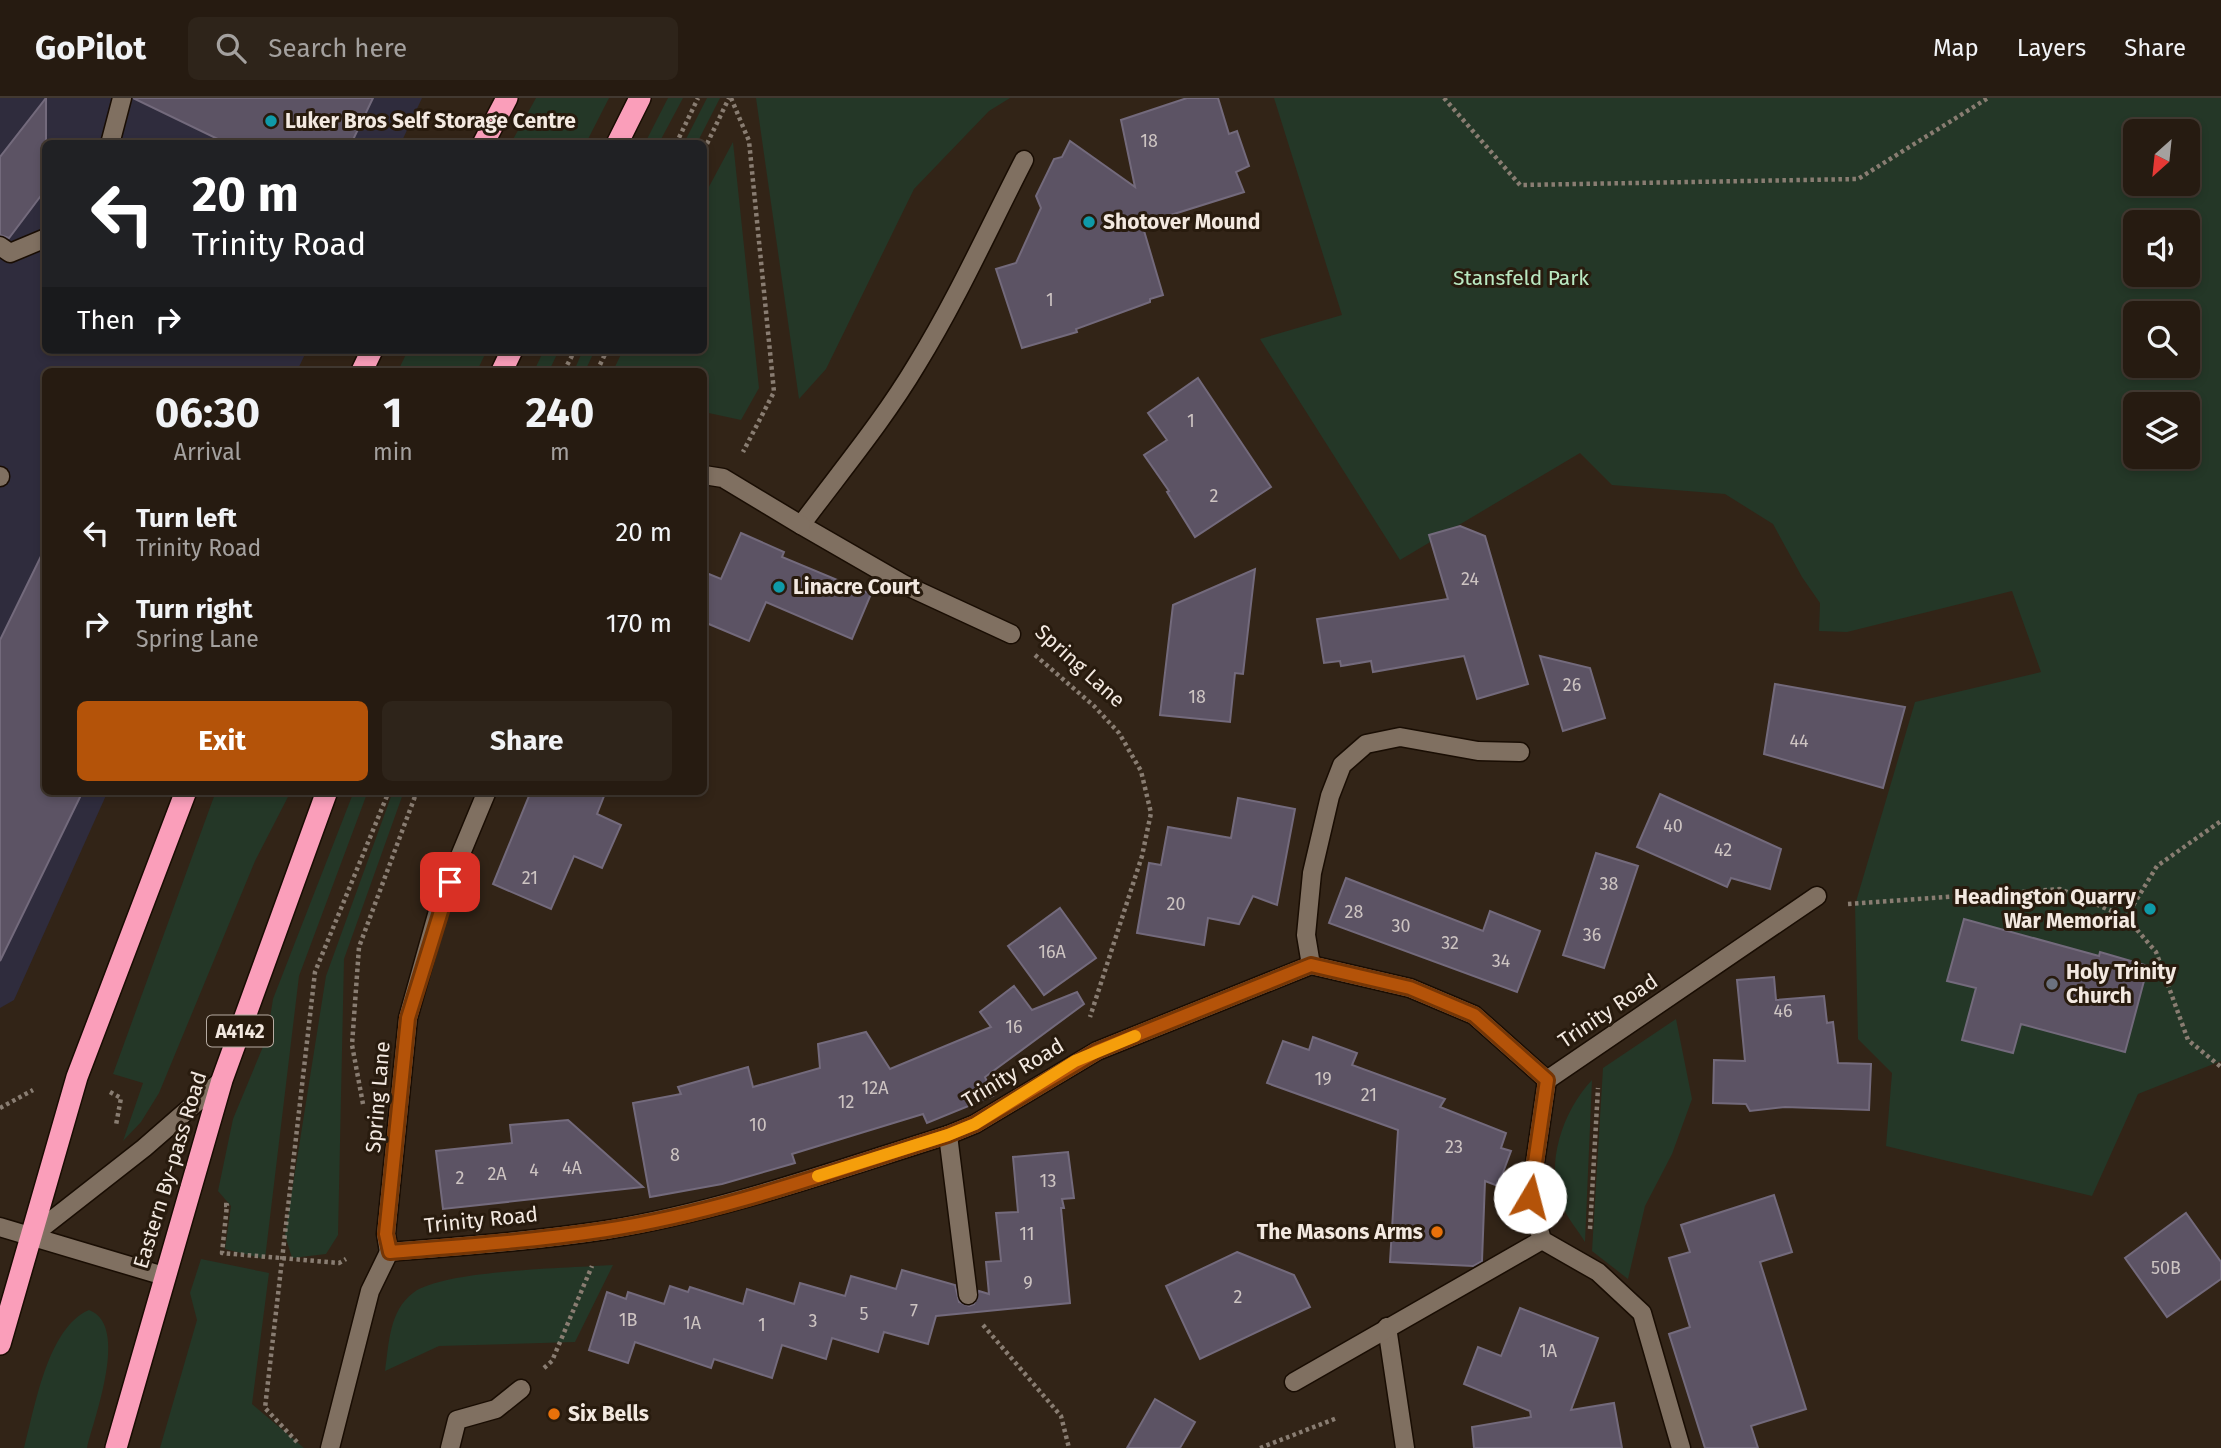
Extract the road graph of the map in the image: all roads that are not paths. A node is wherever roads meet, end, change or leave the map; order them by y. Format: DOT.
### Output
graph roads {
  1 [pos="122,98"];
  2 [pos="507,98"];
  3 [pos="640,98"];
  4 [pos="111,140"];
  5 [pos="485,140"];
  6 [pos="619,140"];
  7 [pos="1024,160"];
  8 [pos="42,240"];
  9 [pos="0,247"];
  10 [pos="707,475"];
  11 [pos="802,525"];
  12 [pos="1010,634"];
  13 [pos="1520,752"];
  14 [pos="184,795"];
  15 [pos="326,795"];
  16 [pos="485,795"];
  17 [pos="1817,896"];
  18 [pos="1311,965"];
  19 [pos="222,1080"];
  20 [pos="1547,1080"];
  21 [pos="948,1135"];
  22 [pos="0,1227"];
  23 [pos="29,1238"];
  24 [pos="1542,1240"];
  25 [pos="388,1243"];
  26 [pos="164,1276"];
  27 [pos="968,1295"];
  28 [pos="1387,1327"];
  29 [pos="0,1344"];
  30 [pos="1294,1382"];
  31 [pos="521,1389"];
  32 [pos="116,1448"];
  33 [pos="330,1448"];
  34 [pos="450,1448"];
  35 [pos="1405,1448"];
  36 [pos="1681,1448"];
  1 -- 4 [label="street"];
  2 -- 5 [label="highway"];
  3 -- 6 [label="highway"];
  7 -- 11 [label="street"];
  8 -- 9 [label="street"];
  10 -- 11 [label="street, Spring Lane"];
  11 -- 12 [label="street, Spring Lane"];
  13 -- 18 [label="street"];
  14 -- 23 [label="highway"];
  15 -- 19 [label="highway, Eastern By-pass Road / A4142"];
  16 -- 25 [label="street, Spring Lane"];
  17 -- 20 [label="street, Trinity Road"];
  18 -- 20 [label="street"];
  18 -- 21 [label="street, Trinity Road"];
  19 -- 23 [label="street"];
  19 -- 26 [label="highway, Eastern By-pass Road / A4142"];
  20 -- 24 [label="street"];
  21 -- 25 [label="street, Trinity Road"];
  21 -- 27 [label="street"];
  22 -- 23 [label="street"];
  23 -- 26 [label="street"];
  23 -- 29 [label="highway"];
  24 -- 28 [label="street"];
  24 -- 36 [label="street"];
  25 -- 33 [label="street"];
  26 -- 32 [label="highway, Eastern By-pass Road / A4142"];
  28 -- 30 [label="street"];
  28 -- 35 [label="street"];
  31 -- 34 [label="street"];
}
